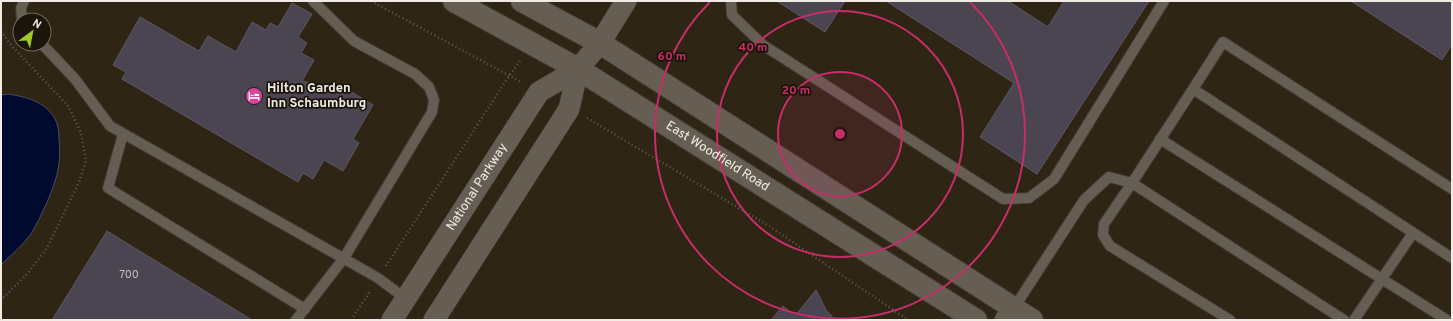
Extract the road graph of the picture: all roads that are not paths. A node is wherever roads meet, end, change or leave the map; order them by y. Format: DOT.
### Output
graph roads {
  1 [pos="24,1"];
  2 [pos="313,1"];
  3 [pos="454,1"];
  4 [pos="522,1"];
  5 [pos="626,1"];
  6 [pos="731,1"];
  7 [pos="1164,1"];
  8 [pos="21,12"];
  9 [pos="600,43"];
  10 [pos="50,52"];
  11 [pos="578,69"];
  12 [pos="1193,89"];
  13 [pos="123,134"];
  14 [pos="1160,139"];
  15 [pos="1132,183"];
  16 [pos="1452,189"];
  17 [pos="1413,233"];
  18 [pos="344,258"];
  19 [pos="1452,258"];
  20 [pos="1383,280"];
  21 [pos="406,298"];
  22 [pos="305,309"];
  23 [pos="1010,314"];
  24 [pos="296,320"];
  25 [pos="392,320"];
  26 [pos="434,320"];
  27 [pos="976,320"];
  28 [pos="1032,320"];
  29 [pos="1230,320"];
  30 [pos="1344,320"];
  31 [pos="1354,320"];
  32 [pos="1447,320"];
  1 -- 8 [label="lane"];
  2 -- 18 [label="lane"];
  3 -- 11 [label="street, East Woodfield Road"];
  4 -- 9 [label="street"];
  5 -- 9 [label="street, National Parkway"];
  6 -- 7 [label="lane"];
  9 -- 11 [label="street, National Parkway"];
  9 -- 23 [label="street"];
  10 -- 13 [label="lane"];
  11 -- 21 [label="street, National Parkway"];
  11 -- 26 [label="street, National Parkway"];
  11 -- 27 [label="street, East Woodfield Road"];
  12 -- 14 [label="lane"];
  12 -- 16 [label="lane"];
  12 -- 17 [label="lane"];
  13 -- 18 [label="lane"];
  13 -- 22 [label="lane"];
  14 -- 15 [label="lane"];
  14 -- 20 [label="lane"];
  15 -- 23 [label="lane"];
  15 -- 29 [label="lane"];
  15 -- 30 [label="lane"];
  17 -- 19 [label="lane"];
  17 -- 20 [label="lane"];
  18 -- 21 [label="lane"];
  18 -- 22 [label="lane"];
  20 -- 31 [label="lane"];
  20 -- 32 [label="lane"];
  21 -- 25 [label="street, National Parkway"];
  22 -- 24 [label="lane"];
  23 -- 28 [label="street"];
}
